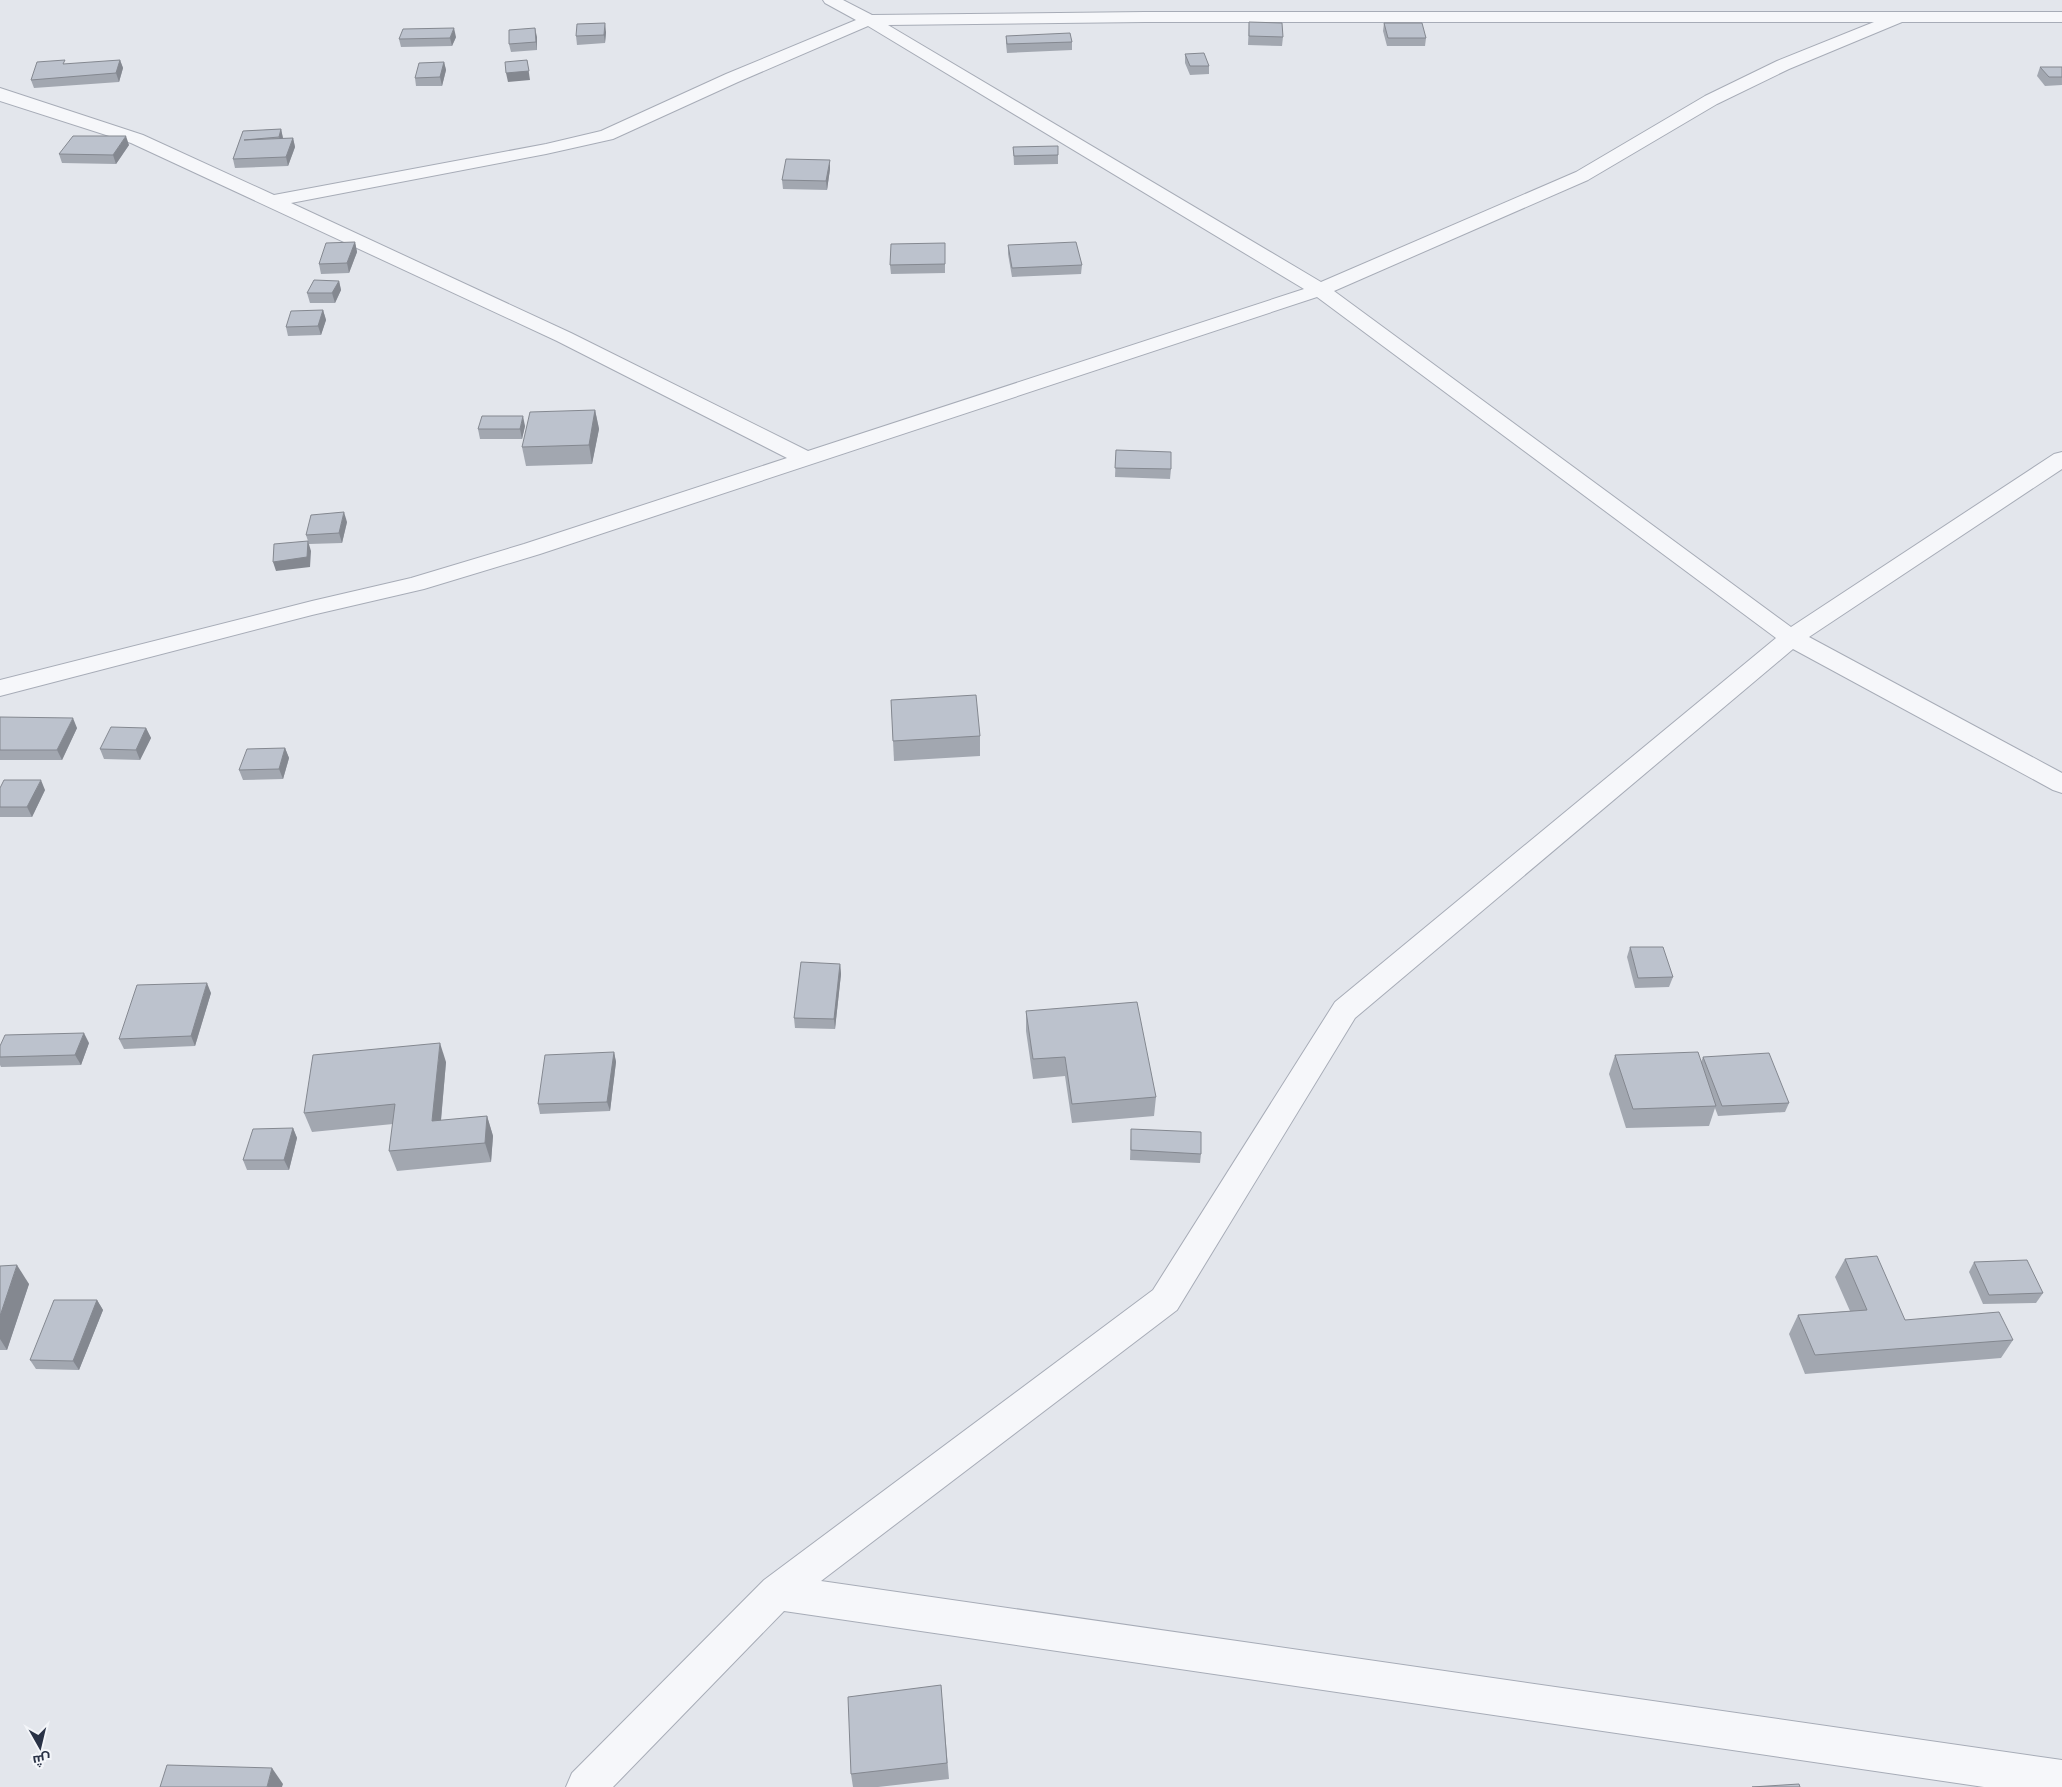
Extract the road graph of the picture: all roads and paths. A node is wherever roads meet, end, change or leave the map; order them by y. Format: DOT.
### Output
graph roads {
  1 [pos="831,0"];
  2 [pos="1143,0"];
  3 [pos="1688,0"];
  4 [pos="1145,17"];
  5 [pos="1698,17"];
  6 [pos="1900,17"];
  7 [pos="2062,17"];
  8 [pos="869,20"];
  9 [pos="0,93"];
  10 [pos="273,201"];
  11 [pos="1320,290"];
  12 [pos="806,459"];
  13 [pos="2062,459"];
  14 [pos="1791,638"];
  15 [pos="0,688"];
  16 [pos="2062,784"];
  17 [pos="777,1592"];
  18 [pos="2062,1779"];
  19 [pos="586,1787"];
  1 -- 8 [label="street"];
  2 -- 4 [label="street"];
  3 -- 5 [label="street"];
  4 -- 5 [label="street"];
  4 -- 8 [label="street"];
  5 -- 6 [label="street"];
  6 -- 7 [label="street"];
  6 -- 11 [label="street"];
  8 -- 10 [label="street"];
  8 -- 11 [label="street"];
  9 -- 10 [label="street"];
  10 -- 12 [label="street"];
  11 -- 12 [label="street"];
  11 -- 14 [label="street"];
  12 -- 15 [label="street"];
  13 -- 14 [label="street"];
  14 -- 16 [label="street"];
  14 -- 17 [label="street"];
  17 -- 18 [label="street"];
  17 -- 19 [label="street"];
}
